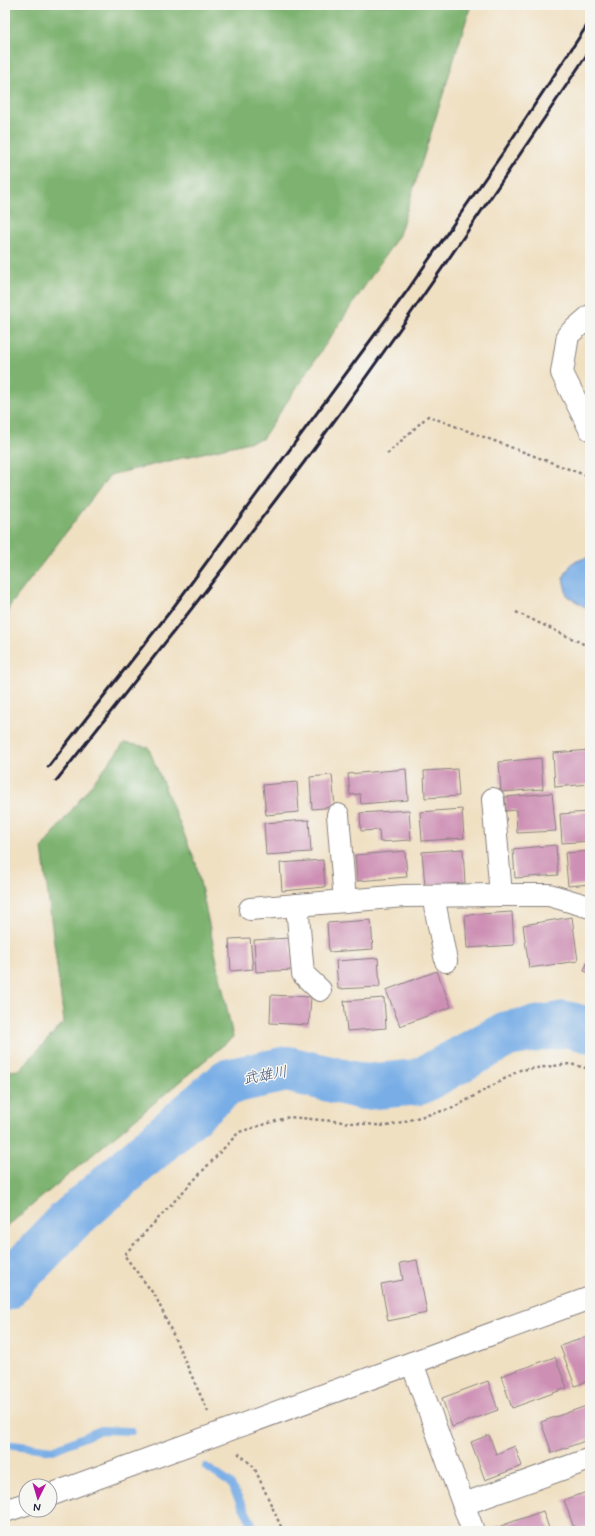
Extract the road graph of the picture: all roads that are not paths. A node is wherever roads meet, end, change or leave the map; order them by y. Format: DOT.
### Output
graph roads {
  1 [pos="590,316"];
  2 [pos="590,429"];
  3 [pos="493,799"];
  4 [pos="338,815"];
  5 [pos="433,896"];
  6 [pos="501,896"];
  7 [pos="345,901"];
  8 [pos="297,906"];
  9 [pos="590,908"];
  10 [pos="250,910"];
  11 [pos="446,961"];
  12 [pos="320,990"];
  13 [pos="590,1298"];
  14 [pos="412,1362"];
  15 [pos="590,1459"];
  16 [pos="58,1492"];
  17 [pos="464,1504"];
  18 [pos="18,1507"];
  19 [pos="5,1511"];
  20 [pos="473,1531"];
  1 -- 2 [label="street"];
  3 -- 6 [label="street"];
  4 -- 7 [label="street"];
  5 -- 6 [label="street"];
  5 -- 7 [label="street"];
  5 -- 11 [label="street"];
  6 -- 9 [label="street"];
  7 -- 8 [label="street"];
  8 -- 10 [label="street"];
  8 -- 12 [label="street"];
  13 -- 14 [label="street"];
  14 -- 16 [label="street"];
  14 -- 17 [label="street"];
  15 -- 17 [label="street"];
  17 -- 20 [label="street"];
  18 -- 19 [label="street"];
}
